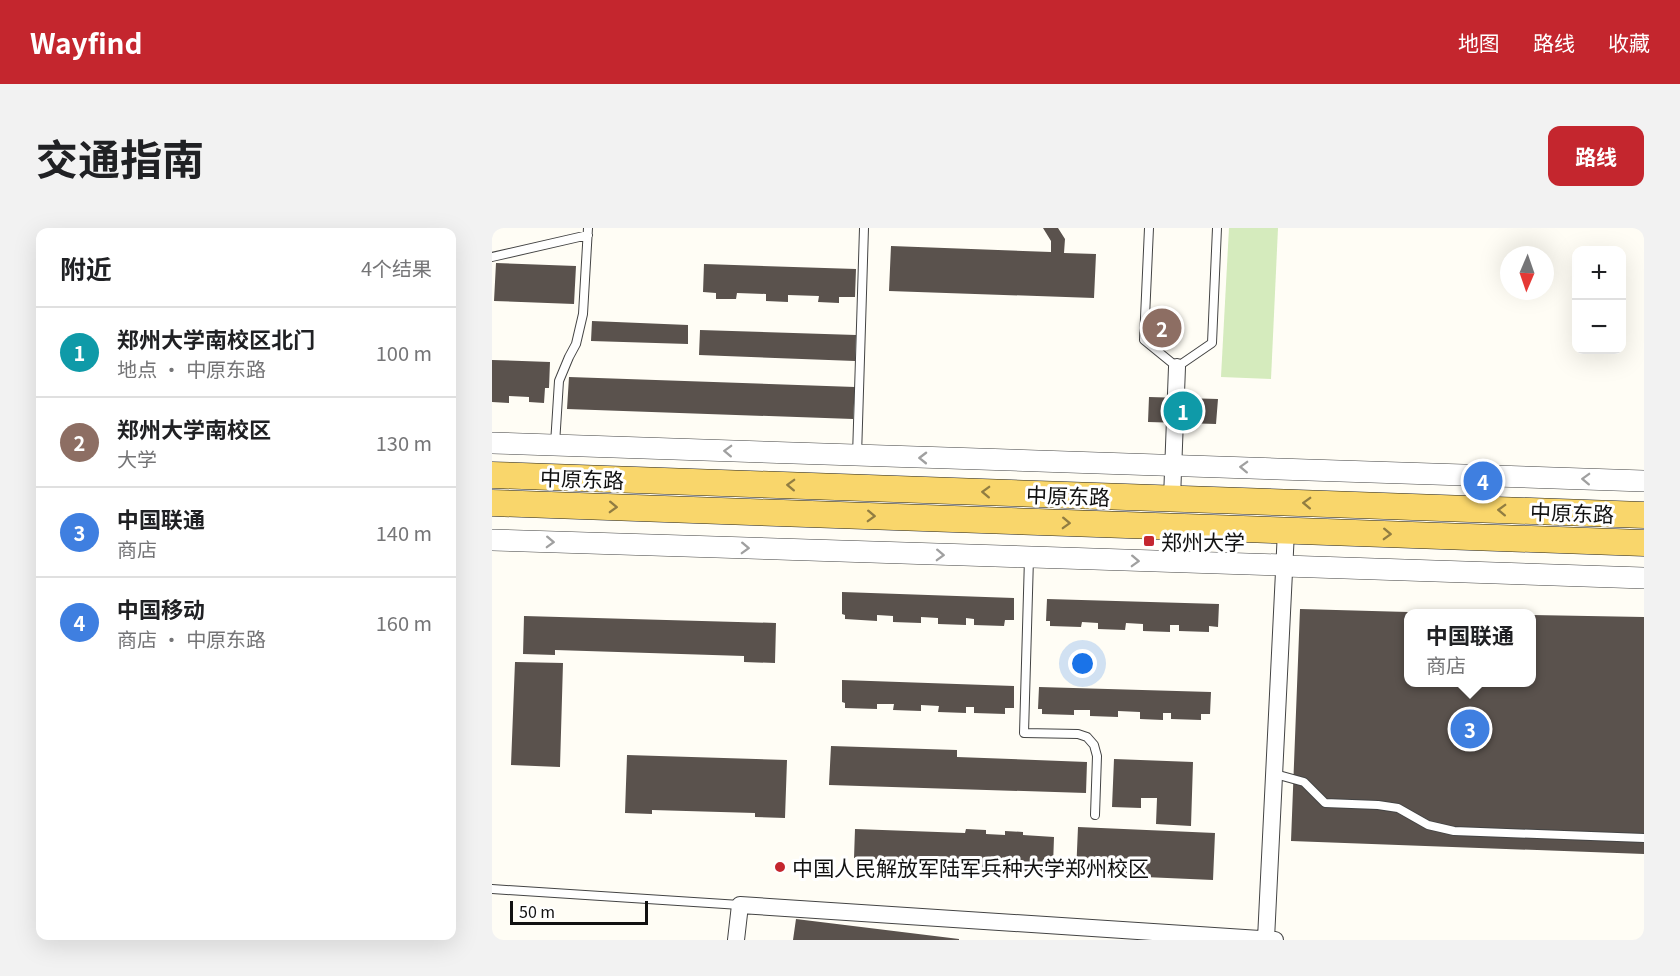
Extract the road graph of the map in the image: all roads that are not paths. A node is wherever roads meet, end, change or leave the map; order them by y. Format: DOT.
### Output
graph roads {
  1 [pos="864,228"];
  2 [pos="1149,228"];
  3 [pos="1217,228"];
  4 [pos="588,232"];
  5 [pos="492,257"];
  6 [pos="1177,367"];
  7 [pos="492,442"];
  8 [pos="555,445"];
  9 [pos="857,456"];
  10 [pos="1173,464"];
  11 [pos="492,475"];
  12 [pos="1644,481"];
  13 [pos="1172,498"];
  14 [pos="492,503"];
  15 [pos="1644,514"];
  16 [pos="1286,531"];
  17 [pos="492,540"];
  18 [pos="1644,543"];
  19 [pos="1029,558"];
  20 [pos="1283,564"];
  21 [pos="1644,578"];
  22 [pos="1275,774"];
  23 [pos="1095,815"];
  24 [pos="1644,838"];
  25 [pos="492,889"];
  26 [pos="740,905"];
  27 [pos="1118,935"];
  28 [pos="1266,939"];
  29 [pos="736,940"];
  30 [pos="1275,940"];
  1 -- 9 [label="lane"];
  2 -- 6 [label="lane"];
  3 -- 6 [label="lane"];
  4 -- 5 [label="lane"];
  4 -- 8 [label="lane"];
  6 -- 10 [label="street"];
  7 -- 8 [label="street"];
  9 -- 8 [label="street, one-way"];
  10 -- 9 [label="street, one-way"];
  12 -- 10 [label="street, one-way"];
  10 -- 13 [label="street"];
  13 -- 11 [label="main road, 中原东路, one-way"];
  15 -- 13 [label="main road, 中原东路, one-way"];
  14 -- 16 [label="main road, 中原东路, one-way"];
  16 -- 18 [label="main road, 中原东路, one-way"];
  16 -- 20 [label="street"];
  17 -- 19 [label="street, one-way"];
  19 -- 20 [label="street, one-way"];
  19 -- 23 [label="lane"];
  20 -- 21 [label="street"];
  20 -- 22 [label="street"];
  22 -- 24 [label="lane"];
  22 -- 28 [label="street"];
  25 -- 26 [label="lane"];
  26 -- 27 [label="street"];
  26 -- 29 [label="street"];
  27 -- 28 [label="street"];
  28 -- 30 [label="street"];
}
